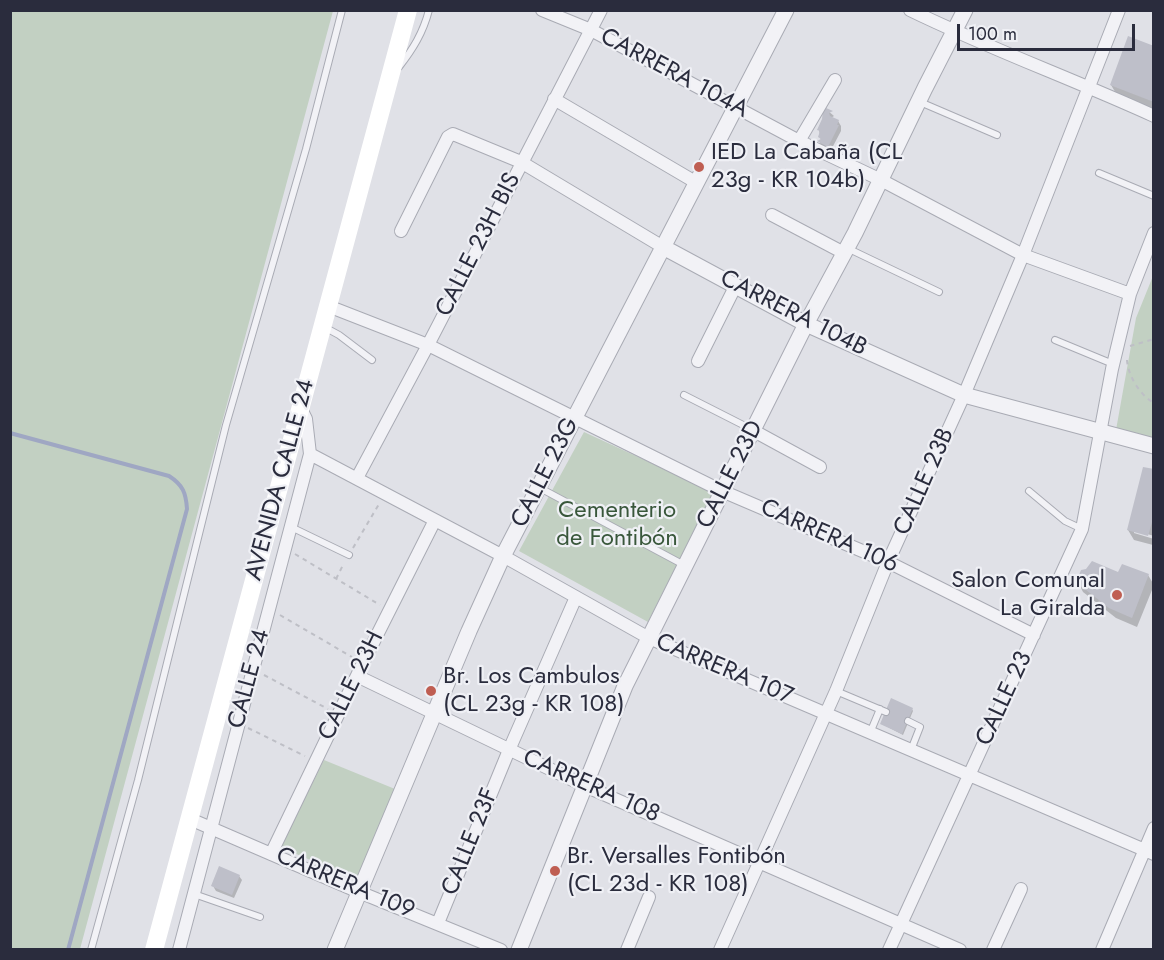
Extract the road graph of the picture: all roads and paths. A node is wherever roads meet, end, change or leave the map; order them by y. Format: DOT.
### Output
graph roads {
  1 [pos="342,10"];
  2 [pos="408,10"];
  3 [pos="429,10"];
  4 [pos="542,10"];
  5 [pos="601,10"];
  6 [pos="786,10"];
  7 [pos="910,10"];
  8 [pos="965,10"];
  9 [pos="1119,10"];
  10 [pos="591,30"];
  11 [pos="954,32"];
  12 [pos="390,78"];
  13 [pos="836,80"];
  14 [pos="1089,87"];
  15 [pos="554,99"];
  16 [pos="919,101"];
  17 [pos="737,107"];
  18 [pos="1154,116"];
  19 [pos="997,135"];
  20 [pos="799,141"];
  21 [pos="521,162"];
  22 [pos="1099,173"];
  23 [pos="881,180"];
  24 [pos="697,183"];
  25 [pos="1154,196"];
  26 [pos="772,215"];
  27 [pos="400,231"];
  28 [pos="1154,233"];
  29 [pos="663,247"];
  30 [pos="846,250"];
  31 [pos="1023,255"];
  32 [pos="736,285"];
  33 [pos="939,292"];
  34 [pos="1130,294"];
  35 [pos="328,306"];
  36 [pos="806,324"];
  37 [pos="322,327"];
  38 [pos="1154,339"];
  39 [pos="1055,340"];
  40 [pos="428,345"];
  41 [pos="1121,349"];
  42 [pos="372,360"];
  43 [pos="698,361"];
  44 [pos="1113,364"];
  45 [pos="684,395"];
  46 [pos="964,395"];
  47 [pos="1154,403"];
  48 [pos="301,409"];
  49 [pos="574,418"];
  50 [pos="754,431"];
  51 [pos="1101,432"];
  52 [pos="1154,446"];
  53 [pos="310,454"];
  54 [pos="820,466"];
  55 [pos="357,478"];
  56 [pos="538,488"];
  57 [pos="722,491"];
  58 [pos="1029,491"];
  59 [pos="385,493"];
  60 [pos="295,512"];
  61 [pos="435,520"];
  62 [pos="291,527"];
  63 [pos="1082,529"];
  64 [pos="268,530"];
  65 [pos="285,548"];
  66 [pos="349,555"];
  67 [pos="503,556"];
  68 [pos="888,562"];
  69 [pos="685,566"];
  70 [pos="336,579"];
  71 [pos="576,597"];
  72 [pos="269,609"];
  73 [pos="390,610"];
  74 [pos="1034,635"];
  75 [pos="649,638"];
  76 [pos="363,663"];
  77 [pos="253,670"];
  78 [pos="357,676"];
  79 [pos="836,690"];
  80 [pos="825,713"];
  81 [pos="339,714"];
  82 [pos="434,715"];
  83 [pos="908,721"];
  84 [pos="238,723"];
  85 [pos="870,733"];
  86 [pos="508,750"];
  87 [pos="911,750"];
  88 [pos="315,761"];
  89 [pos="970,775"];
  90 [pos="585,786"];
  91 [pos="190,819"];
  92 [pos="211,828"];
  93 [pos="1154,828"];
  94 [pos="1149,851"];
  95 [pos="271,854"];
  96 [pos="759,862"];
  97 [pos="1021,889"];
  98 [pos="359,892"];
  99 [pos="194,894"];
  100 [pos="649,897"];
  101 [pos="260,917"];
  102 [pos="438,923"];
  103 [pos="901,923"];
  104 [pos="91,950"];
  105 [pos="154,950"];
  106 [pos="179,950"];
  107 [pos="335,950"];
  108 [pos="501,950"];
  109 [pos="519,950"];
  110 [pos="627,950"];
  111 [pos="720,950"];
  112 [pos="889,950"];
  113 [pos="960,950"];
  114 [pos="993,950"];
  115 [pos="1102,950"];
  1 -- 104 [label="lane"];
  2 -- 12 [label="main road, AVENIDA CALLE 24"];
  3 -- 12 [label="lane"];
  4 -- 10 [label="street, CARRERA 104A"];
  5 -- 10 [label="street, CALLE 23H BIS"];
  6 -- 17 [label="street, CALLE 23G"];
  7 -- 11 [label="street"];
  8 -- 11 [label="street, CALLE 23D"];
  9 -- 14 [label="street, CALLE 23B"];
  10 -- 15 [label="street, CALLE 23H BIS"];
  10 -- 17 [label="street, CARRERA 104A"];
  11 -- 14 [label="street"];
  11 -- 16 [label="street, CALLE 23D"];
  12 -- 35 [label="main road, AVENIDA CALLE 24"];
  13 -- 20 [label="street"];
  14 -- 18 [label="street"];
  14 -- 31 [label="street, CALLE 23B"];
  15 -- 21 [label="street, CALLE 23H BIS"];
  15 -- 24 [label="street"];
  16 -- 19 [label="lane"];
  16 -- 23 [label="street, CALLE 23D"];
  17 -- 20 [label="street, CARRERA 104A"];
  17 -- 24 [label="street, CALLE 23G"];
  20 -- 23 [label="street, CARRERA 104A"];
  21 -- 27 [label="street, CARRERA 104B"];
  21 -- 29 [label="street, CARRERA 104B"];
  21 -- 40 [label="street, CALLE 23H BIS"];
  22 -- 25 [label="lane"];
  23 -- 30 [label="street, CALLE 23D"];
  23 -- 31 [label="street, CARRERA 104A"];
  24 -- 29 [label="street, CALLE 23G"];
  26 -- 30 [label="street"];
  28 -- 34 [label="street, CALLE 23"];
  29 -- 32 [label="street, CARRERA 104B"];
  29 -- 49 [label="street, CALLE 23G"];
  30 -- 33 [label="lane"];
  30 -- 36 [label="street, CALLE 23D"];
  31 -- 34 [label="street, CARRERA 104A"];
  31 -- 46 [label="street, CALLE 23B"];
  32 -- 36 [label="street, CARRERA 104B"];
  32 -- 43 [label="street"];
  34 -- 41 [label="street, CALLE 23"];
  35 -- 37 [label="main road, AVENIDA CALLE 24"];
  35 -- 40 [label="street, CARRERA 106"];
  36 -- 46 [label="street, CARRERA 104B"];
  36 -- 50 [label="street, CALLE 23D"];
  37 -- 42 [label="lane"];
  37 -- 48 [label="main road, AVENIDA CALLE 24"];
  38 -- 41 [label="path"];
  39 -- 44 [label="lane"];
  40 -- 49 [label="street, CARRERA 106"];
  40 -- 55 [label="street, CALLE 23H BIS"];
  41 -- 44 [label="street, CALLE 23"];
  41 -- 47 [label="path"];
  44 -- 51 [label="street, CALLE 23"];
  45 -- 50 [label="lane"];
  46 -- 51 [label="street, CARRERA 104B"];
  46 -- 68 [label="street, CALLE 23B"];
  48 -- 53 [label="street, CALLE 24"];
  48 -- 64 [label="main road, AVENIDA CALLE 24"];
  49 -- 56 [label="street, CALLE 23G"];
  49 -- 57 [label="street, CARRERA 106"];
  50 -- 54 [label="street"];
  50 -- 57 [label="street, CALLE 23D"];
  51 -- 52 [label="street, CARRERA 104B"];
  51 -- 63 [label="street, CALLE 23"];
  53 -- 55 [label="street, CARRERA 107"];
  53 -- 60 [label="street, CALLE 24"];
  55 -- 59 [label="street, CARRERA 107"];
  56 -- 67 [label="street, CALLE 23G"];
  56 -- 69 [label="lane"];
  57 -- 68 [label="street, CARRERA 106"];
  57 -- 69 [label="street, CALLE 23D"];
  58 -- 63 [label="lane"];
  59 -- 61 [label="street, CARRERA 107"];
  59 -- 66 [label="path"];
  60 -- 62 [label="street, CALLE 24"];
  60 -- 64 [label="street"];
  61 -- 67 [label="street, CARRERA 107"];
  61 -- 73 [label="street, CALLE 23H"];
  62 -- 65 [label="street, CALLE 24"];
  62 -- 66 [label="lane"];
  63 -- 74 [label="street, CALLE 23"];
  64 -- 91 [label="main road, AVENIDA CALLE 24"];
  65 -- 70 [label="path"];
  65 -- 72 [label="street, CALLE 24"];
  66 -- 70 [label="path"];
  67 -- 71 [label="street, CARRERA 107"];
  67 -- 82 [label="street, CALLE 23G"];
  68 -- 74 [label="street, CARRERA 106"];
  68 -- 79 [label="street, CALLE 23B"];
  69 -- 75 [label="street, CALLE 23D"];
  70 -- 73 [label="path"];
  71 -- 75 [label="street, CARRERA 107"];
  71 -- 86 [label="street, CALLE 23F"];
  72 -- 76 [label="path"];
  72 -- 77 [label="street, CALLE 24"];
  73 -- 76 [label="street, CALLE 23H"];
  74 -- 89 [label="street, CALLE 23"];
  75 -- 80 [label="street, CARRERA 107"];
  75 -- 90 [label="street, CALLE 23D"];
  76 -- 78 [label="street, CALLE 23H"];
  77 -- 81 [label="path"];
  77 -- 84 [label="street, CALLE 24"];
  78 -- 81 [label="street, CALLE 23H"];
  78 -- 82 [label="street, CARRERA 108"];
  79 -- 80 [label="street, CALLE 23B"];
  79 -- 85 [label="lane"];
  80 -- 85 [label="street, CARRERA 107"];
  80 -- 96 [label="street, CALLE 23B"];
  81 -- 88 [label="street, CALLE 23H"];
  82 -- 86 [label="street, CARRERA 108"];
  82 -- 98 [label="street, CALLE 23G"];
  83 -- 87 [label="lane"];
  84 -- 88 [label="path"];
  84 -- 92 [label="street, CALLE 24"];
  85 -- 87 [label="street, CARRERA 107"];
  86 -- 90 [label="street, CARRERA 108"];
  86 -- 102 [label="street, CALLE 23F"];
  87 -- 89 [label="street, CARRERA 107"];
  88 -- 95 [label="street, CALLE 23H"];
  89 -- 94 [label="street, CARRERA 107"];
  89 -- 103 [label="street, CALLE 23"];
  90 -- 96 [label="street, CARRERA 108"];
  90 -- 109 [label="street, CALLE 23D"];
  91 -- 92 [label="street, CARRERA 109"];
  91 -- 105 [label="main road, AVENIDA CALLE 24"];
  92 -- 95 [label="street, CARRERA 109"];
  92 -- 99 [label="street, CALLE 24"];
  93 -- 94 [label="street"];
  94 -- 115 [label="street"];
  95 -- 98 [label="street, CARRERA 109"];
  96 -- 103 [label="street, CARRERA 108"];
  96 -- 111 [label="street, CALLE 23B"];
  97 -- 114 [label="street"];
  98 -- 102 [label="street, CARRERA 109"];
  98 -- 107 [label="street, CALLE 23G"];
  99 -- 101 [label="lane"];
  99 -- 106 [label="street, CALLE 24"];
  100 -- 110 [label="street"];
  102 -- 108 [label="street, CARRERA 109"];
  103 -- 112 [label="street, CALLE 23"];
  103 -- 113 [label="street, CARRERA 108"];
}
